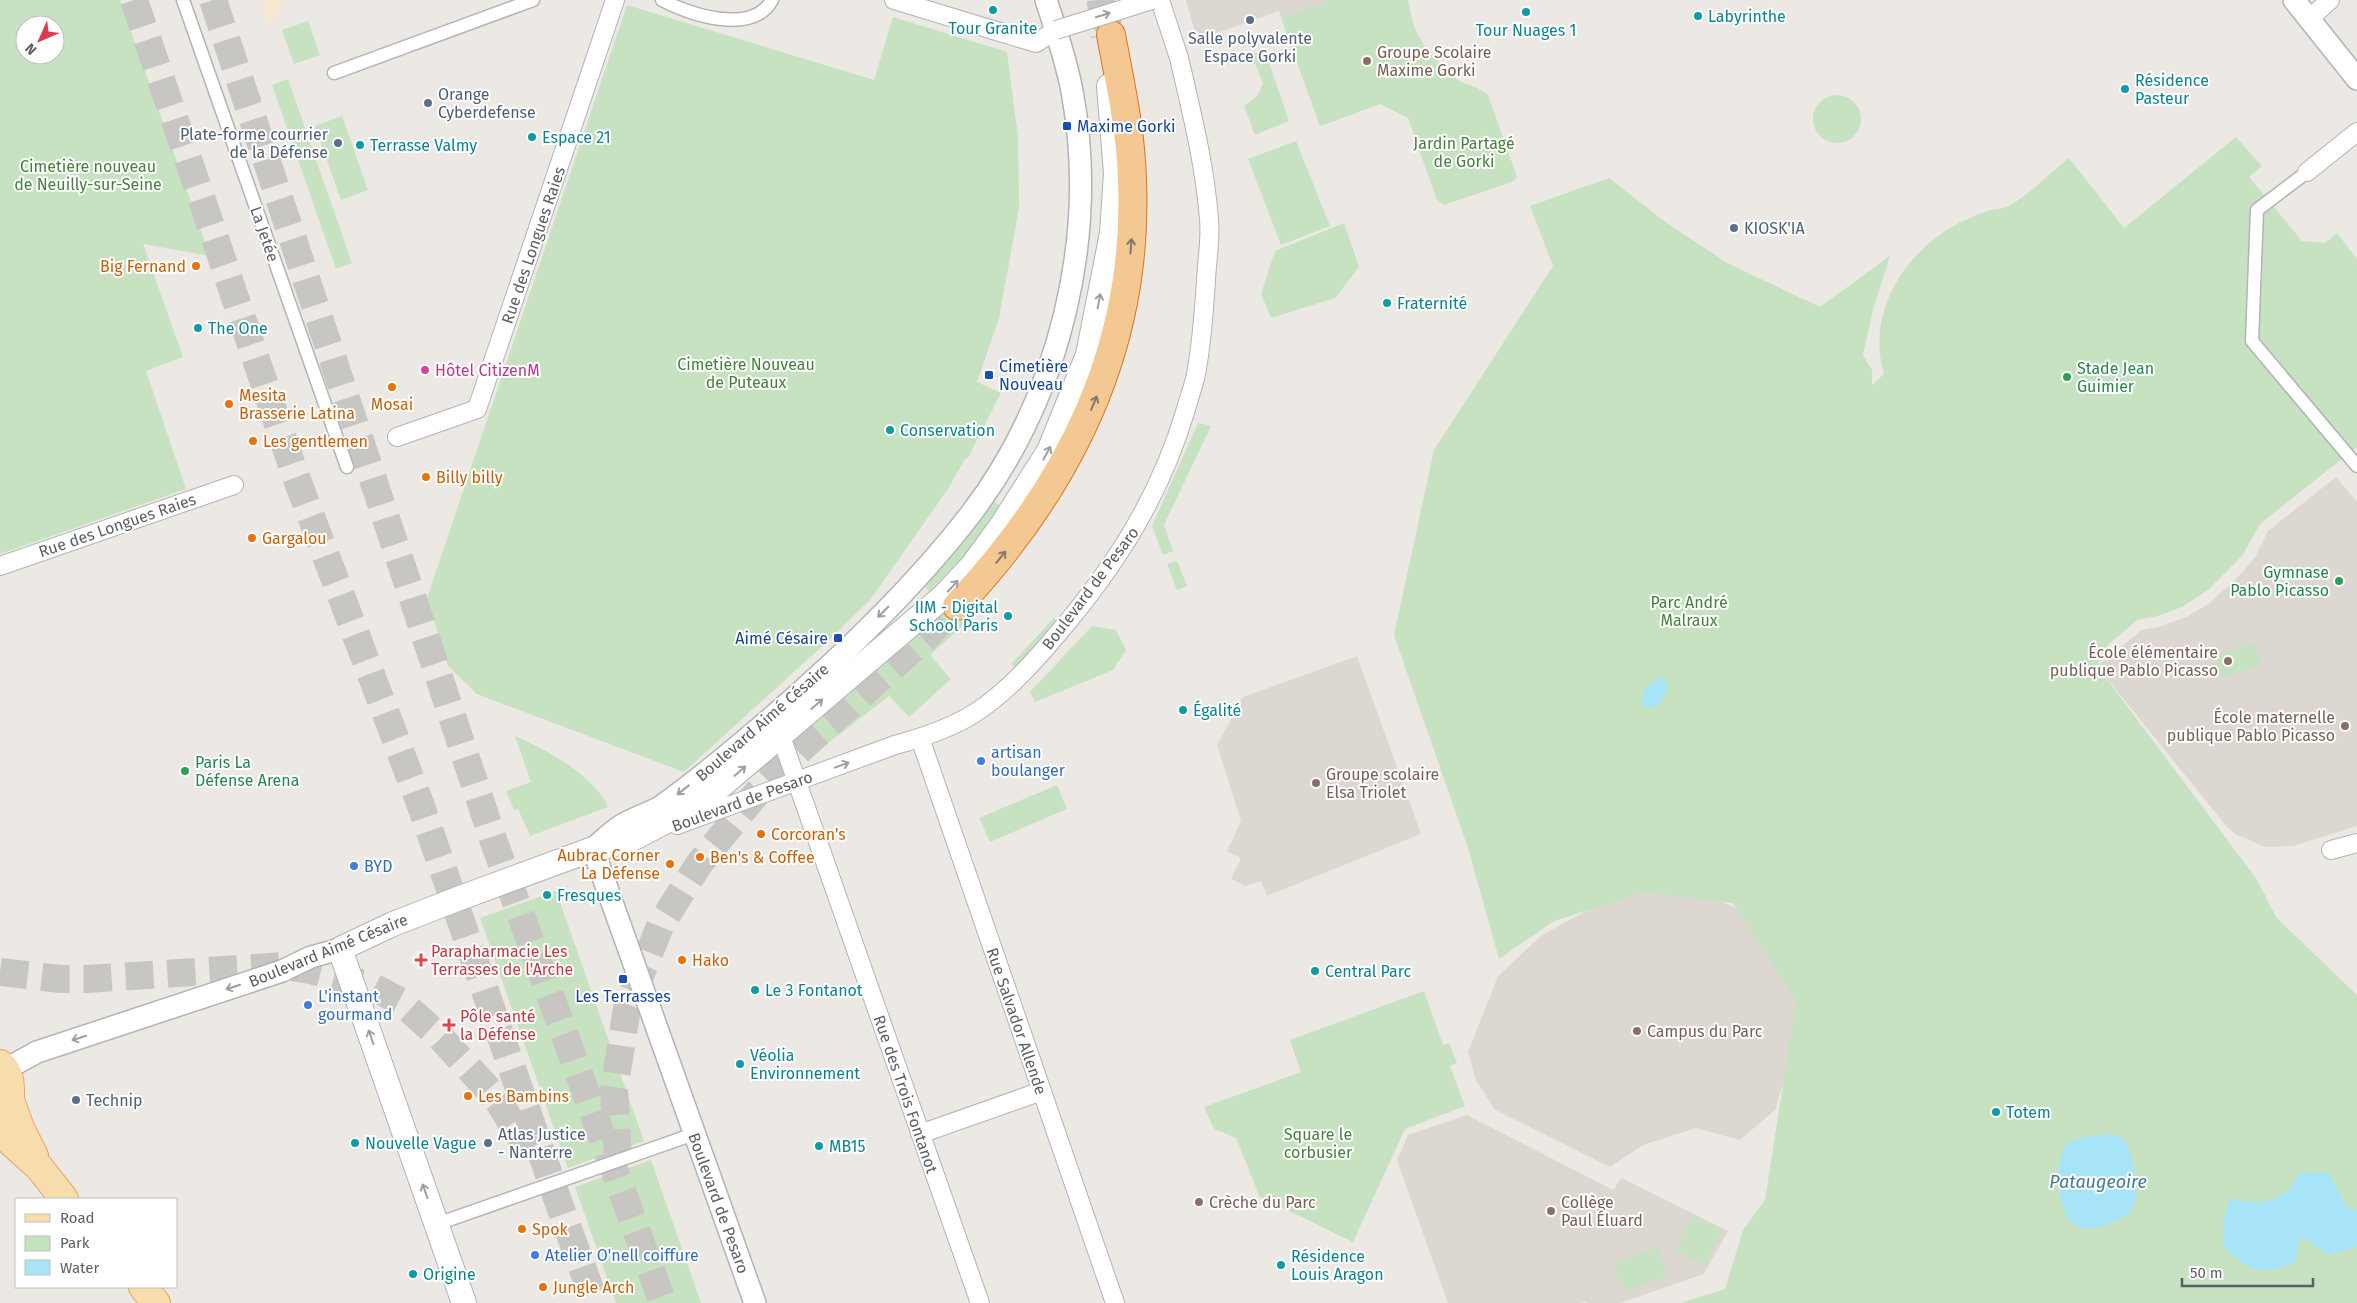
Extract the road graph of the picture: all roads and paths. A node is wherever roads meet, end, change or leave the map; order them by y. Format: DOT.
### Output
graph roads {
  1 [pos="183,0"];
  2 [pos="533,0"];
  3 [pos="615,0"];
  4 [pos="662,0"];
  5 [pos="772,0"];
  6 [pos="894,0"];
  7 [pos="1046,0"];
  8 [pos="1152,0"];
  9 [pos="1160,0"];
  10 [pos="2294,0"];
  11 [pos="2330,0"];
  12 [pos="2309,18"];
  13 [pos="1056,30"];
  14 [pos="1106,36"];
  15 [pos="334,73"];
  16 [pos="2357,79"];
  17 [pos="2357,132"];
  18 [pos="2308,172"];
  19 [pos="397,438"];
  20 [pos="2357,466"];
  21 [pos="347,467"];
  22 [pos="234,485"];
  23 [pos="0,566"];
  24 [pos="917,578"];
  25 [pos="958,606"];
  26 [pos="904,630"];
  27 [pos="777,725"];
  28 [pos="920,738"];
  29 [pos="796,782"];
  30 [pos="641,836"];
  31 [pos="2357,843"];
  32 [pos="593,849"];
  33 [pos="2331,850"];
  34 [pos="340,948"];
  35 [pos="3,1066"];
  36 [pos="1042,1091"];
  37 [pos="5,1102"];
  38 [pos="0,1132"];
  39 [pos="694,1134"];
  40 [pos="920,1134"];
  41 [pos="39,1167"];
  42 [pos="63,1198"];
  43 [pos="437,1224"];
  44 [pos="144,1288"];
  45 [pos="156,1303"];
  46 [pos="464,1303"];
  47 [pos="755,1303"];
  48 [pos="980,1303"];
  49 [pos="1115,1303"];
  1 -- 21 [label="street, La Jetée"];
  2 -- 15 [label="street"];
  3 -- 19 [label="street, Rue des Longues Raies"];
  4 -- 5 [label="street"];
  6 -- 13 [label="street"];
  7 -- 13 [label="street, Boulevard Aimé Césaire"];
  13 -- 8 [label="street, one-way, bridge"];
  9 -- 28 [label="street, Boulevard de Pesaro"];
  10 -- 12 [label="street"];
  11 -- 12 [label="street"];
  12 -- 16 [label="street"];
  13 -- 24 [label="street, Boulevard Aimé Césaire"];
  25 -- 14 [label="highway, one-way"];
  26 -- 14 [label="main road, Boulevard Aimé Césaire, one-way"];
  17 -- 18 [label="street"];
  18 -- 20 [label="street"];
  22 -- 23 [label="street, Rue des Longues Raies"];
  24 -- 26 [label="street, Boulevard Aimé Césaire"];
  24 -- 27 [label="street, Boulevard Aimé Césaire, one-way"];
  27 -- 26 [label="main road, Boulevard Aimé Césaire, one-way"];
  27 -- 29 [label="street, Rue des Trois Fontanot"];
  30 -- 27 [label="main road, Boulevard Aimé Césaire, one-way"];
  27 -- 32 [label="street, Boulevard Aimé Césaire, one-way"];
  29 -- 28 [label="street, Boulevard de Pesaro, one-way"];
  28 -- 36 [label="street, Rue Salvador Allende"];
  29 -- 30 [label="street, Boulevard de Pesaro"];
  29 -- 40 [label="street, Rue des Trois Fontanot"];
  30 -- 32 [label="main road, Boulevard Aimé Césaire"];
  31 -- 33 [label="street"];
  32 -- 34 [label="main road, Boulevard Aimé Césaire"];
  32 -- 39 [label="street, Boulevard de Pesaro"];
  34 -- 35 [label="street, Boulevard Aimé Césaire, one-way"];
  43 -- 34 [label="main road, one-way"];
  35 -- 37 [label="main road"];
  36 -- 40 [label="street"];
  36 -- 49 [label="street, Rue Salvador Allende"];
  37 -- 41 [label="main road"];
  38 -- 41 [label="main road"];
  39 -- 43 [label="street"];
  39 -- 47 [label="street, Boulevard de Pesaro"];
  40 -- 48 [label="street, Rue des Trois Fontanot"];
  41 -- 42 [label="main road"];
  43 -- 46 [label="main road"];
  44 -- 45 [label="main road"];
}
